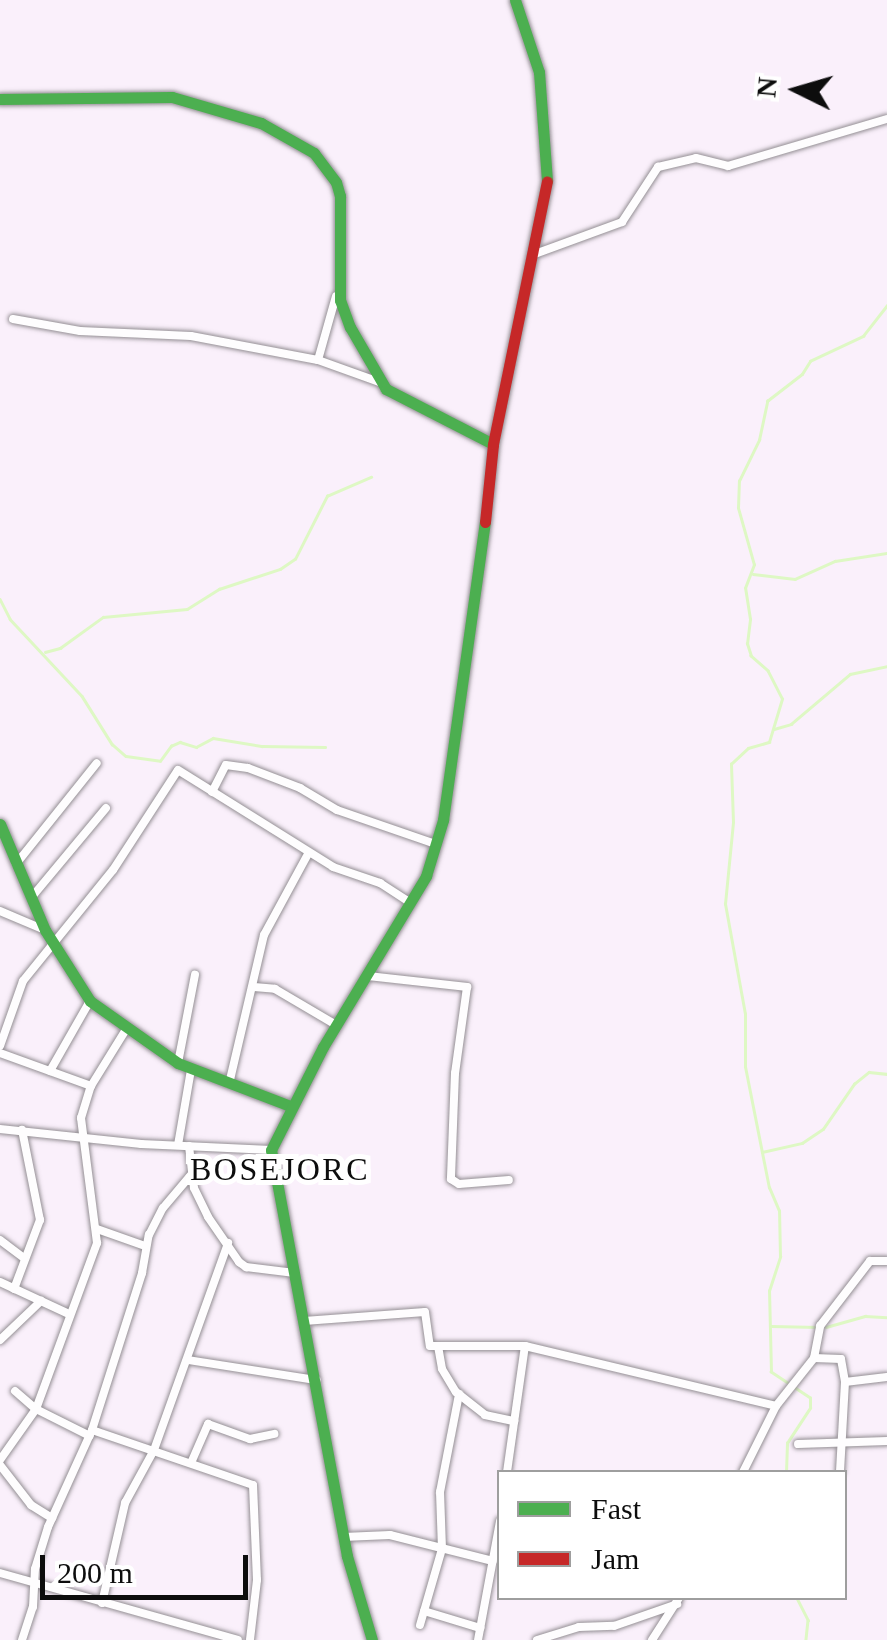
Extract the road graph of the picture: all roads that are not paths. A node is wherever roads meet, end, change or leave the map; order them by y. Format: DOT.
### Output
graph roads {
  1 [pos="515,0"];
  2 [pos="0,99"];
  3 [pos="887,119"];
  4 [pos="532,255"];
  5 [pos="338,287"];
  6 [pos="13,320"];
  7 [pos="318,360"];
  8 [pos="382,383"];
  9 [pos="492,444"];
  10 [pos="97,763"];
  11 [pos="212,792"];
  12 [pos="106,808"];
  13 [pos="0,824"];
  14 [pos="436,844"];
  15 [pos="309,852"];
  16 [pos="16,864"];
  17 [pos="32,898"];
  18 [pos="412,904"];
  19 [pos="0,912"];
  20 [pos="45,930"];
  21 [pos="52,945"];
  22 [pos="194,975"];
  23 [pos="368,976"];
  24 [pos="254,987"];
  25 [pos="90,1001"];
  26 [pos="4,1020"];
  27 [pos="336,1025"];
  28 [pos="127,1028"];
  29 [pos="0,1050"];
  30 [pos="178,1064"];
  31 [pos="192,1070"];
  32 [pos="50,1071"];
  33 [pos="229,1084"];
  34 [pos="91,1086"];
  35 [pos="290,1106"];
  36 [pos="0,1129"];
  37 [pos="22,1130"];
  38 [pos="82,1134"];
  39 [pos="178,1145"];
  40 [pos="189,1146"];
  41 [pos="272,1150"];
  42 [pos="191,1174"];
  43 [pos="508,1180"];
  44 [pos="97,1230"];
  45 [pos="0,1240"];
  46 [pos="228,1243"];
  47 [pos="145,1246"];
  48 [pos="26,1259"];
  49 [pos="887,1261"];
  50 [pos="295,1273"];
  51 [pos="0,1282"];
  52 [pos="14,1289"];
  53 [pos="40,1302"];
  54 [pos="69,1314"];
  55 [pos="304,1321"];
  56 [pos="0,1340"];
  57 [pos="438,1346"];
  58 [pos="525,1346"];
  59 [pos="814,1358"];
  60 [pos="188,1360"];
  61 [pos="887,1377"];
  62 [pos="316,1380"];
  63 [pos="845,1382"];
  64 [pos="15,1391"];
  65 [pos="458,1394"];
  66 [pos="776,1406"];
  67 [pos="36,1409"];
  68 [pos="514,1421"];
  69 [pos="91,1433"];
  70 [pos="274,1434"];
  71 [pos="887,1441"];
  72 [pos="840,1442"];
  73 [pos="798,1444"];
  74 [pos="154,1450"];
  75 [pos="0,1462"];
  76 [pos="191,1463"];
  77 [pos="507,1470"];
  78 [pos="744,1470"];
  79 [pos="840,1470"];
  80 [pos="52,1518"];
  81 [pos="343,1537"];
  82 [pos="497,1538"];
  83 [pos="442,1549"];
  84 [pos="493,1560"];
  85 [pos="0,1573"];
  86 [pos="36,1584"];
  87 [pos="678,1600"];
  88 [pos="102,1603"];
  89 [pos="424,1612"];
  90 [pos="420,1624"];
  91 [pos="480,1628"];
  92 [pos="22,1640"];
  93 [pos="238,1640"];
  94 [pos="250,1640"];
  95 [pos="372,1640"];
  96 [pos="478,1640"];
  97 [pos="537,1640"];
  98 [pos="652,1640"];
  1 -- 4 [label="street"];
  2 -- 5 [label="street"];
  3 -- 4 [label="street"];
  4 -- 9 [label="street"];
  5 -- 7 [label="street"];
  5 -- 8 [label="street"];
  6 -- 7 [label="street"];
  7 -- 8 [label="street"];
  8 -- 9 [label="street"];
  9 -- 14 [label="street"];
  10 -- 16 [label="street"];
  11 -- 14 [label="street"];
  11 -- 15 [label="street"];
  11 -- 21 [label="street"];
  12 -- 17 [label="street"];
  13 -- 16 [label="street"];
  14 -- 18 [label="street"];
  15 -- 18 [label="street"];
  15 -- 24 [label="street"];
  16 -- 17 [label="street"];
  17 -- 20 [label="street"];
  18 -- 23 [label="street"];
  19 -- 20 [label="street"];
  20 -- 21 [label="street"];
  21 -- 25 [label="street"];
  21 -- 26 [label="street"];
  22 -- 30 [label="street"];
  23 -- 27 [label="street"];
  23 -- 43 [label="street"];
  24 -- 27 [label="street"];
  24 -- 33 [label="street"];
  25 -- 28 [label="street"];
  25 -- 32 [label="street"];
  26 -- 29 [label="street"];
  27 -- 35 [label="street"];
  28 -- 30 [label="street"];
  28 -- 34 [label="street"];
  29 -- 32 [label="street"];
  30 -- 31 [label="street"];
  31 -- 33 [label="street"];
  31 -- 39 [label="street"];
  32 -- 34 [label="street"];
  33 -- 35 [label="street"];
  34 -- 38 [label="street"];
  35 -- 41 [label="street"];
  36 -- 37 [label="street"];
  37 -- 38 [label="street"];
  37 -- 48 [label="street"];
  38 -- 39 [label="street"];
  38 -- 44 [label="street"];
  39 -- 40 [label="street"];
  40 -- 41 [label="street"];
  40 -- 42 [label="street"];
  41 -- 50 [label="street"];
  42 -- 46 [label="street"];
  42 -- 47 [label="street"];
  44 -- 47 [label="street"];
  44 -- 54 [label="street"];
  45 -- 48 [label="street"];
  46 -- 50 [label="street"];
  46 -- 60 [label="street"];
  47 -- 69 [label="street"];
  48 -- 52 [label="street"];
  49 -- 59 [label="street"];
  50 -- 55 [label="street"];
  51 -- 52 [label="street"];
  52 -- 53 [label="street"];
  53 -- 54 [label="street"];
  53 -- 56 [label="street"];
  54 -- 67 [label="street"];
  55 -- 57 [label="street"];
  55 -- 62 [label="street"];
  57 -- 58 [label="street"];
  57 -- 65 [label="street"];
  58 -- 66 [label="street"];
  58 -- 68 [label="street"];
  59 -- 63 [label="street"];
  59 -- 66 [label="street"];
  60 -- 62 [label="street"];
  60 -- 74 [label="street"];
  61 -- 63 [label="street"];
  62 -- 81 [label="street"];
  63 -- 72 [label="street"];
  64 -- 67 [label="street"];
  65 -- 68 [label="street"];
  65 -- 83 [label="street"];
  66 -- 78 [label="street"];
  67 -- 69 [label="street"];
  67 -- 75 [label="street"];
  68 -- 77 [label="street"];
  69 -- 74 [label="street"];
  69 -- 80 [label="street"];
  70 -- 76 [label="street"];
  71 -- 72 [label="street"];
  72 -- 73 [label="street"];
  72 -- 79 [label="street"];
  74 -- 76 [label="street"];
  74 -- 88 [label="street"];
  75 -- 80 [label="street"];
  76 -- 94 [label="street"];
  80 -- 86 [label="street"];
  81 -- 83 [label="street"];
  81 -- 95 [label="street"];
  82 -- 84 [label="street"];
  83 -- 84 [label="street"];
  83 -- 89 [label="street"];
  84 -- 91 [label="street"];
  85 -- 86 [label="street"];
  86 -- 88 [label="street"];
  86 -- 92 [label="street"];
  87 -- 97 [label="street"];
  87 -- 98 [label="street"];
  88 -- 93 [label="street"];
  89 -- 90 [label="street"];
  89 -- 91 [label="street"];
  91 -- 96 [label="street"];
}
